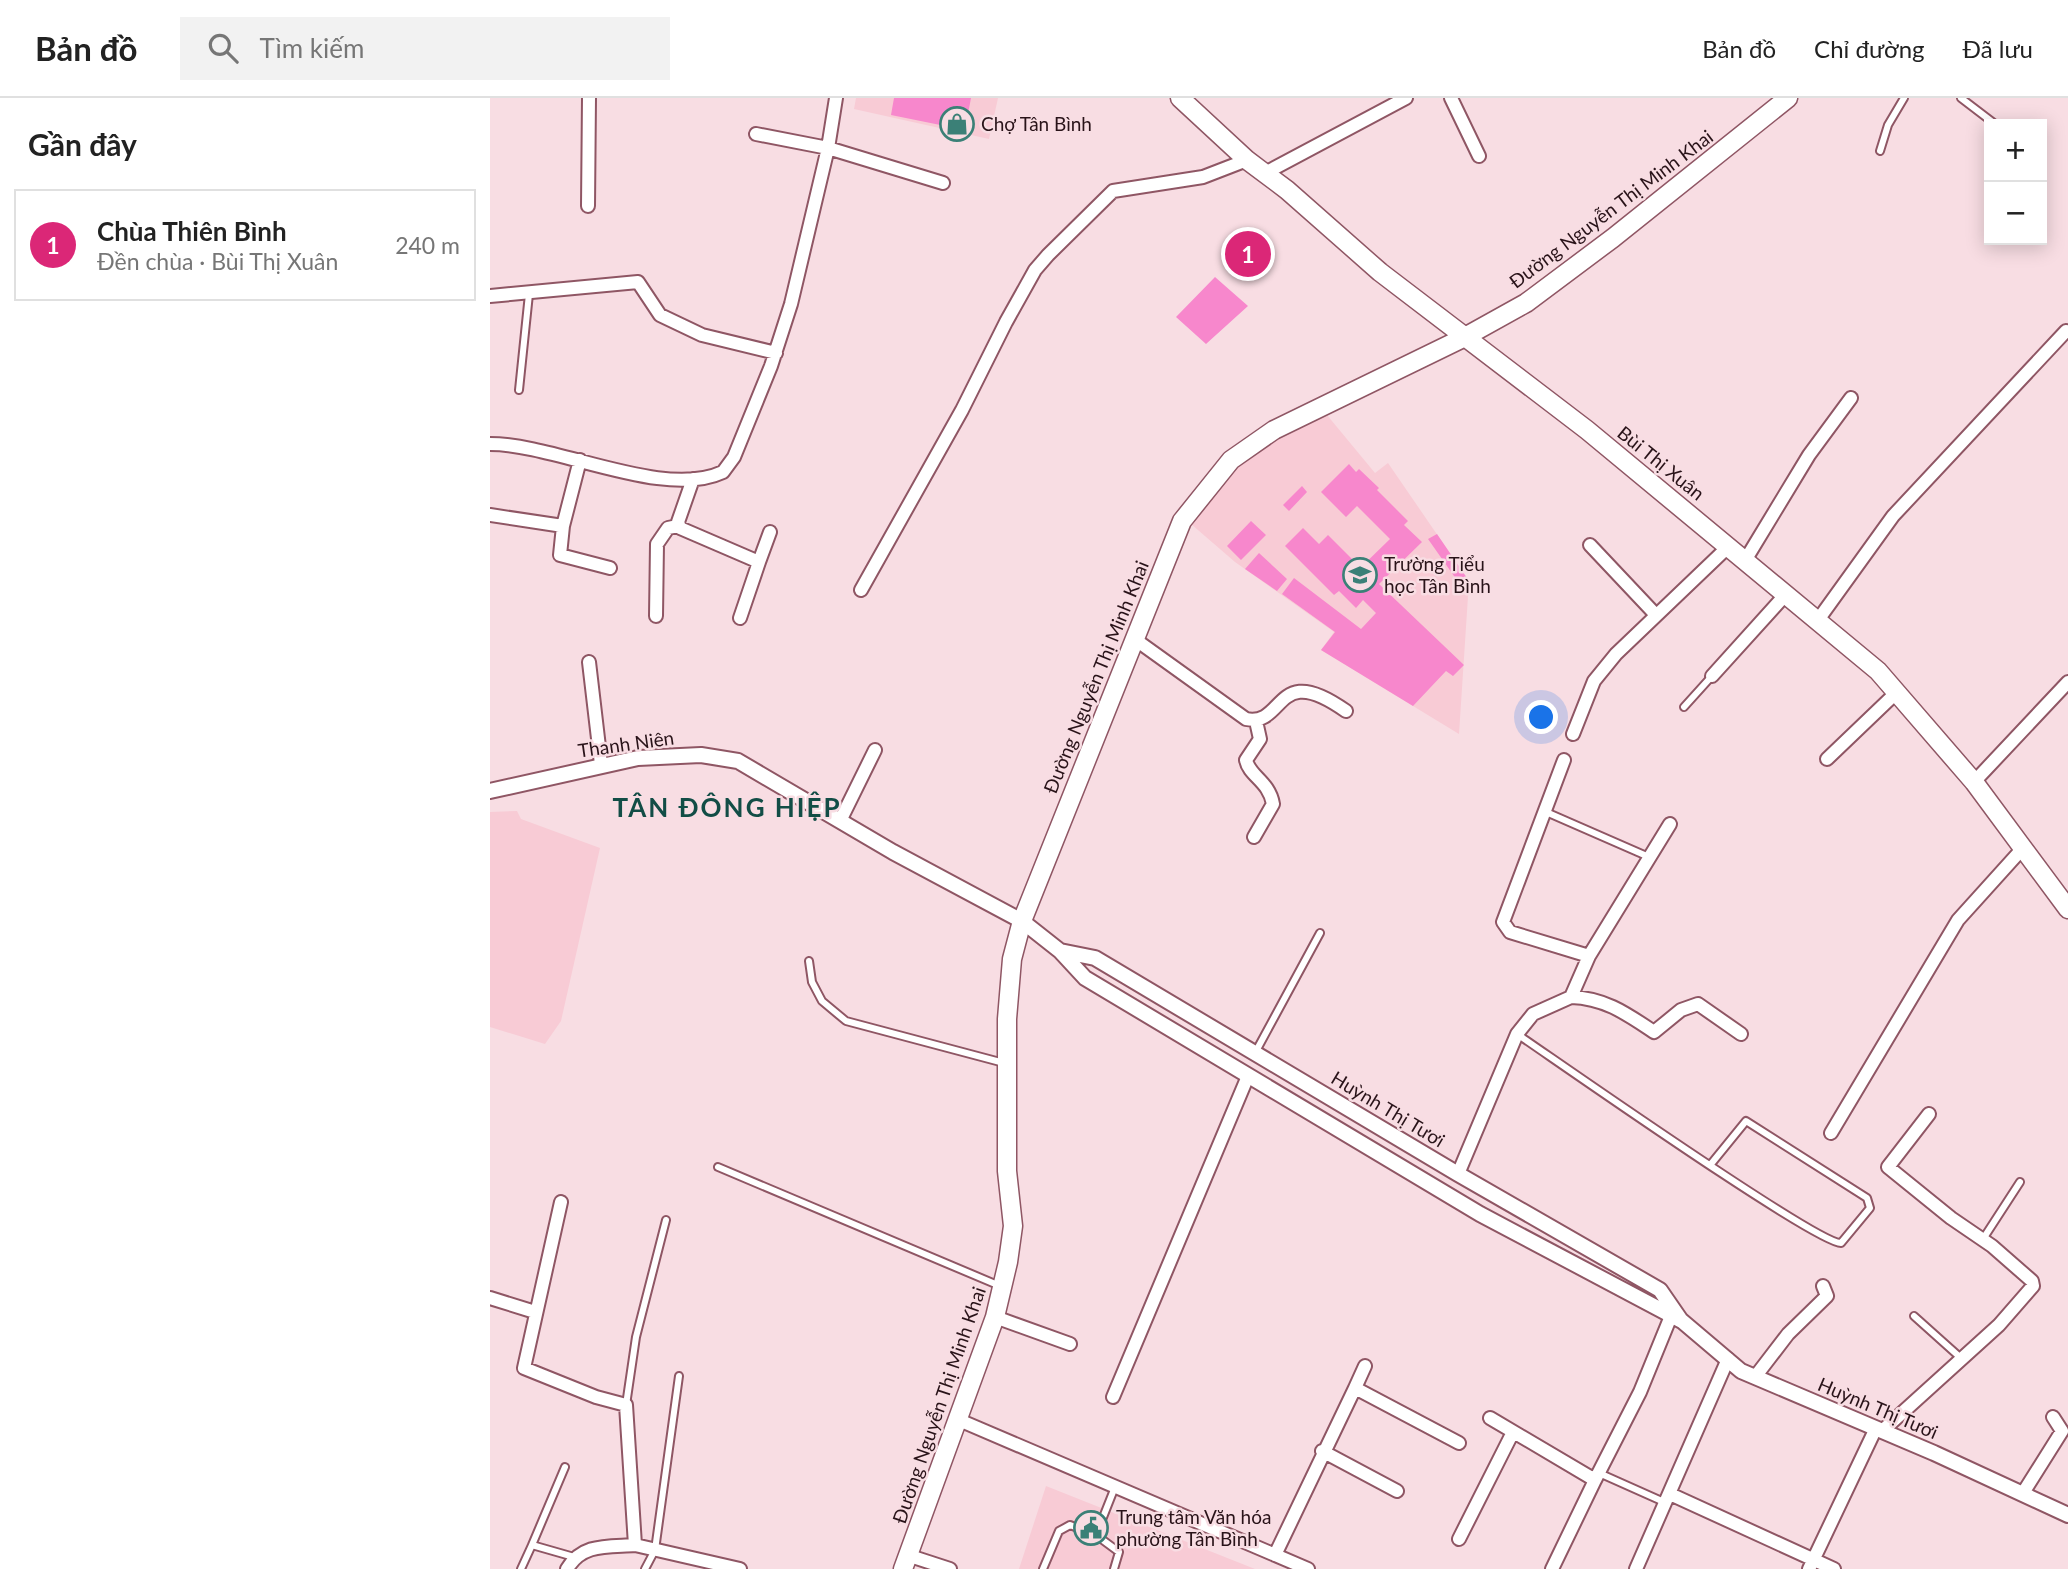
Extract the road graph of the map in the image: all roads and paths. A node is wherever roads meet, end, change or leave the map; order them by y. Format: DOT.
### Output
graph roads {
  1 [pos="589,98"];
  2 [pos="836,98"];
  3 [pos="1180,98"];
  4 [pos="1406,98"];
  5 [pos="1451,98"];
  6 [pos="1788,98"];
  7 [pos="1904,98"];
  8 [pos="1961,98"];
  9 [pos="1988,119"];
  10 [pos="755,134"];
  11 [pos="828,148"];
  12 [pos="1880,152"];
  13 [pos="1479,156"];
  14 [pos="1247,160"];
  15 [pos="1265,173"];
  16 [pos="943,183"];
  17 [pos="588,206"];
  18 [pos="529,294"];
  19 [pos="490,296"];
  20 [pos="2066,331"];
  21 [pos="1462,338"];
  22 [pos="776,353"];
  23 [pos="519,390"];
  24 [pos="1851,398"];
  25 [pos="490,444"];
  26 [pos="580,460"];
  27 [pos="693,479"];
  28 [pos="490,515"];
  29 [pos="563,526"];
  30 [pos="678,526"];
  31 [pos="770,532"];
  32 [pos="1590,545"];
  33 [pos="1729,546"];
  34 [pos="1746,559"];
  35 [pos="759,562"];
  36 [pos="610,568"];
  37 [pos="861,590"];
  38 [pos="1787,593"];
  39 [pos="1656,615"];
  40 [pos="656,616"];
  41 [pos="740,618"];
  42 [pos="1818,620"];
  43 [pos="1136,640"];
  44 [pos="589,662"];
  45 [pos="1712,676"];
  46 [pos="2068,682"];
  47 [pos="1897,692"];
  48 [pos="1684,706"];
  49 [pos="1346,711"];
  50 [pos="1256,721"];
  51 [pos="1573,734"];
  52 [pos="875,750"];
  53 [pos="1827,759"];
  54 [pos="1564,760"];
  55 [pos="601,764"];
  56 [pos="1974,782"];
  57 [pos="490,791"];
  58 [pos="1546,812"];
  59 [pos="840,821"];
  60 [pos="1670,824"];
  61 [pos="1254,837"];
  62 [pos="2023,848"];
  63 [pos="1651,858"];
  64 [pos="2068,909"];
  65 [pos="1022,921"];
  66 [pos="1320,933"];
  67 [pos="1060,951"];
  68 [pos="1589,956"];
  69 [pos="809,961"];
  70 [pos="1571,997"];
  71 [pos="1180,1009"];
  72 [pos="1170,1028"];
  73 [pos="1517,1034"];
  74 [pos="1741,1034"];
  75 [pos="1255,1053"];
  76 [pos="1009,1065"];
  77 [pos="1248,1076"];
  78 [pos="1929,1114"];
  79 [pos="1832,1133"];
  80 [pos="1711,1164"];
  81 [pos="718,1167"];
  82 [pos="1458,1174"];
  83 [pos="2020,1182"];
  84 [pos="561,1202"];
  85 [pos="666,1220"];
  86 [pos="1983,1239"];
  87 [pos="1823,1286"];
  88 [pos="1003,1287"];
  89 [pos="490,1298"];
  90 [pos="535,1312"];
  91 [pos="1914,1316"];
  92 [pos="995,1317"];
  93 [pos="1677,1319"];
  94 [pos="1070,1344"];
  95 [pos="1728,1359"];
  96 [pos="1962,1359"];
  97 [pos="1365,1366"];
  98 [pos="679,1376"];
  99 [pos="1755,1377"];
  100 [pos="1355,1388"];
  101 [pos="1113,1397"];
  102 [pos="626,1405"];
  103 [pos="1490,1418"];
  104 [pos="2053,1418"];
  105 [pos="958,1420"];
  106 [pos="1879,1430"];
  107 [pos="1513,1432"];
  108 [pos="1459,1443"];
  109 [pos="1322,1451"];
  110 [pos="565,1467"];
  111 [pos="1597,1477"];
  112 [pos="1115,1487"];
  113 [pos="1397,1490"];
  114 [pos="2023,1493"];
  115 [pos="1668,1498"];
  116 [pos="2068,1515"];
  117 [pos="1096,1535"];
  118 [pos="1459,1539"];
  119 [pos="532,1545"];
  120 [pos="635,1545"];
  121 [pos="655,1550"];
  122 [pos="574,1557"];
  123 [pos="1282,1561"];
  124 [pos="905,1562"];
  125 [pos="1811,1564"];
  126 [pos="521,1569"];
  127 [pos="567,1569"];
  128 [pos="645,1569"];
  129 [pos="740,1569"];
  130 [pos="950,1569"];
  131 [pos="1043,1569"];
  132 [pos="1114,1569"];
  133 [pos="1308,1569"];
  134 [pos="1552,1569"];
  135 [pos="1636,1569"];
  136 [pos="1834,1569"];
  1 -- 17 [label="street"];
  2 -- 11 [label="street"];
  3 -- 14 [label="main road, Bùi Thị Xuân"];
  4 -- 15 [label="street"];
  5 -- 13 [label="street"];
  6 -- 21 [label="main road, Đường Nguyễn Thị Minh Khai"];
  7 -- 12 [label="lane"];
  8 -- 9 [label="lane"];
  10 -- 11 [label="street"];
  11 -- 16 [label="street"];
  11 -- 22 [label="street"];
  14 -- 15 [label="main road, Bùi Thị Xuân"];
  14 -- 37 [label="street"];
  15 -- 21 [label="main road, Bùi Thị Xuân"];
  18 -- 19 [label="street"];
  18 -- 22 [label="street"];
  18 -- 23 [label="lane"];
  20 -- 42 [label="street"];
  21 -- 33 [label="main road, Bùi Thị Xuân"];
  21 -- 43 [label="main road, Đường Nguyễn Thị Minh Khai"];
  22 -- 27 [label="street"];
  24 -- 34 [label="street"];
  25 -- 26 [label="street"];
  26 -- 27 [label="street"];
  26 -- 29 [label="street"];
  27 -- 30 [label="street"];
  28 -- 29 [label="street"];
  29 -- 36 [label="street"];
  30 -- 35 [label="street"];
  30 -- 40 [label="street"];
  31 -- 35 [label="street"];
  32 -- 39 [label="street"];
  33 -- 34 [label="main road, Bùi Thị Xuân"];
  33 -- 39 [label="street"];
  34 -- 38 [label="main road, Bùi Thị Xuân"];
  35 -- 41 [label="street"];
  38 -- 42 [label="main road, Bùi Thị Xuân"];
  38 -- 45 [label="street"];
  39 -- 51 [label="street"];
  42 -- 47 [label="main road, Bùi Thị Xuân"];
  43 -- 50 [label="street"];
  43 -- 65 [label="main road, Đường Nguyễn Thị Minh Khai"];
  44 -- 55 [label="street"];
  45 -- 48 [label="lane"];
  46 -- 56 [label="street"];
  47 -- 53 [label="street"];
  47 -- 56 [label="main road, Bùi Thị Xuân"];
  49 -- 50 [label="street"];
  50 -- 61 [label="street"];
  52 -- 59 [label="street"];
  54 -- 58 [label="street"];
  55 -- 57 [label="street, Thanh Niên"];
  55 -- 59 [label="street, Thanh Niên"];
  56 -- 62 [label="main road, Bùi Thị Xuân"];
  58 -- 63 [label="lane"];
  58 -- 68 [label="street"];
  59 -- 65 [label="street, Thanh Niên"];
  60 -- 63 [label="street"];
  62 -- 64 [label="main road, Bùi Thị Xuân"];
  62 -- 79 [label="street"];
  63 -- 68 [label="street"];
  65 -- 67 [label="street, Huỳnh Thị Tươi"];
  65 -- 76 [label="main road, Đường Nguyễn Thị Minh Khai"];
  66 -- 75 [label="lane"];
  67 -- 71 [label="street, Huỳnh Thị Tươi"];
  67 -- 72 [label="street, Huỳnh Thị Tươi"];
  68 -- 70 [label="street"];
  69 -- 76 [label="lane"];
  70 -- 73 [label="street"];
  70 -- 74 [label="street"];
  71 -- 72 [label="street"];
  71 -- 75 [label="street, Huỳnh Thị Tươi"];
  72 -- 77 [label="street, Huỳnh Thị Tươi"];
  73 -- 80 [label="lane"];
  73 -- 82 [label="street"];
  75 -- 82 [label="street, Huỳnh Thị Tươi"];
  76 -- 88 [label="main road, Đường Nguyễn Thị Minh Khai"];
  77 -- 93 [label="street, Huỳnh Thị Tươi"];
  77 -- 101 [label="street"];
  78 -- 86 [label="street"];
  80 -- 80 [label="lane"];
  81 -- 88 [label="lane"];
  82 -- 93 [label="street, Huỳnh Thị Tươi"];
  83 -- 86 [label="lane"];
  84 -- 90 [label="street"];
  85 -- 102 [label="lane"];
  86 -- 96 [label="street"];
  87 -- 99 [label="street"];
  88 -- 92 [label="main road, Đường Nguyễn Thị Minh Khai"];
  89 -- 90 [label="street"];
  90 -- 102 [label="street"];
  91 -- 96 [label="lane"];
  92 -- 94 [label="street"];
  92 -- 105 [label="main road, Đường Nguyễn Thị Minh Khai"];
  93 -- 95 [label="street, Huỳnh Thị Tươi"];
  93 -- 111 [label="street"];
  95 -- 99 [label="street, Huỳnh Thị Tươi"];
  95 -- 115 [label="street"];
  96 -- 106 [label="street"];
  97 -- 100 [label="street"];
  98 -- 121 [label="lane"];
  99 -- 106 [label="street, Huỳnh Thị Tươi"];
  100 -- 108 [label="street"];
  100 -- 109 [label="street"];
  102 -- 120 [label="street"];
  103 -- 107 [label="street"];
  104 -- 114 [label="street"];
  105 -- 112 [label="street"];
  105 -- 124 [label="main road, Đường Nguyễn Thị Minh Khai"];
  106 -- 114 [label="street, Huỳnh Thị Tươi"];
  106 -- 125 [label="street"];
  107 -- 111 [label="street"];
  107 -- 118 [label="street"];
  109 -- 113 [label="street"];
  109 -- 123 [label="street"];
  110 -- 119 [label="lane"];
  111 -- 115 [label="lane"];
  111 -- 134 [label="street"];
  112 -- 117 [label="lane"];
  112 -- 123 [label="street"];
  114 -- 116 [label="street, Huỳnh Thị Tươi"];
  115 -- 125 [label="street"];
  115 -- 135 [label="street"];
  117 -- 131 [label="lane"];
  117 -- 132 [label="lane"];
  119 -- 122 [label="lane"];
  119 -- 126 [label="lane"];
  120 -- 121 [label="street"];
  120 -- 122 [label="street"];
  121 -- 128 [label="lane"];
  121 -- 129 [label="street"];
  122 -- 127 [label="street"];
  123 -- 133 [label="street"];
  124 -- 130 [label="street"];
  125 -- 136 [label="street"];
}
